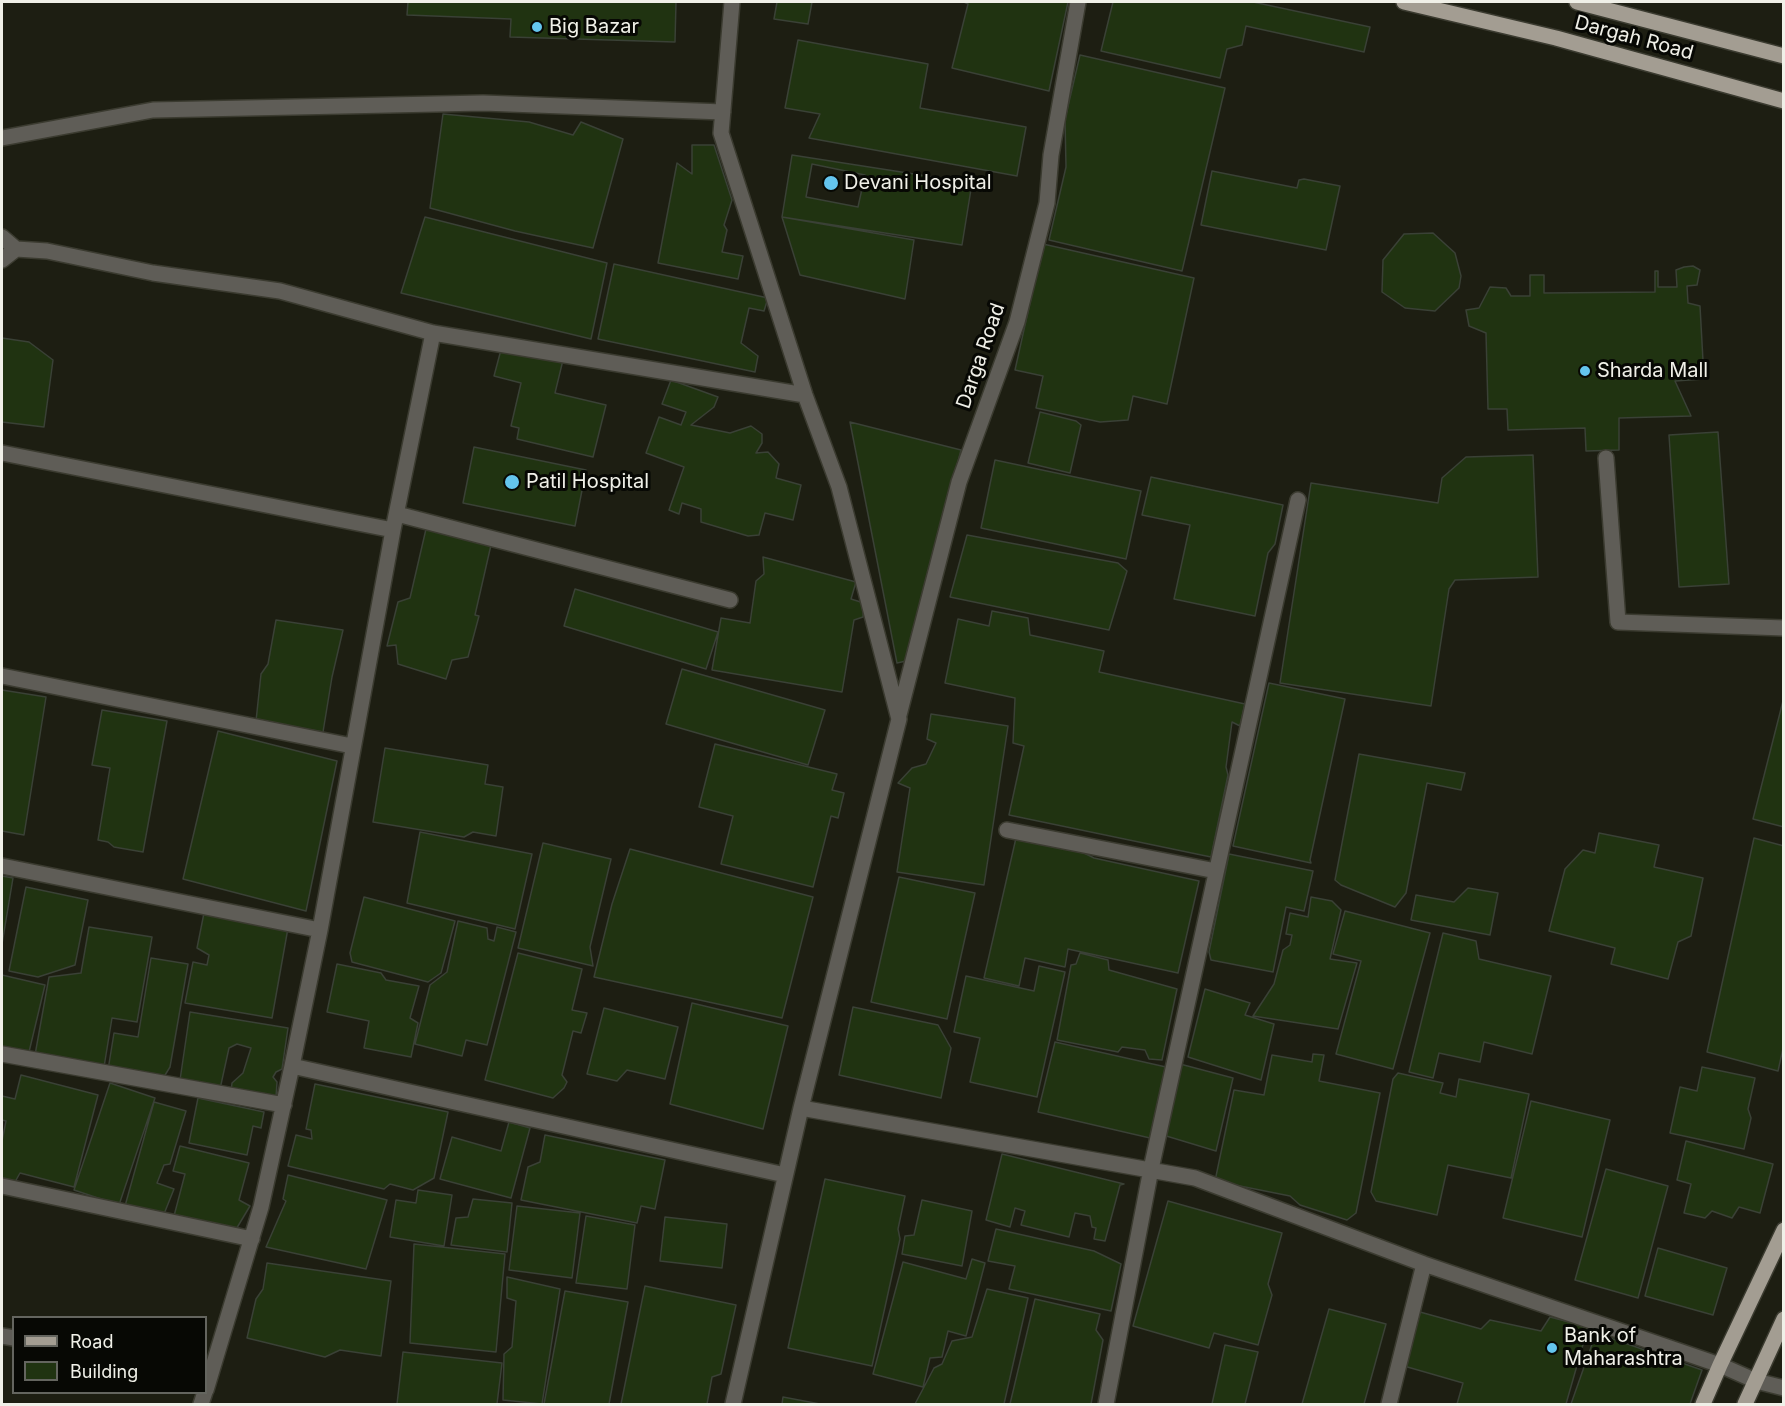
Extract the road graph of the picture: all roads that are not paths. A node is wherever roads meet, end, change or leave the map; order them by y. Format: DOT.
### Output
graph roads {
  1 [pos="732,2"];
  2 [pos="1078,2"];
  3 [pos="1404,2"];
  4 [pos="1577,2"];
  5 [pos="1784,56"];
  6 [pos="1784,100"];
  7 [pos="723,112"];
  8 [pos="2,138"];
  9 [pos="2,237"];
  10 [pos="16,249"];
  11 [pos="2,260"];
  12 [pos="433,333"];
  13 [pos="805,395"];
  14 [pos="2,453"];
  15 [pos="1606,458"];
  16 [pos="1298,500"];
  17 [pos="395,522"];
  18 [pos="730,600"];
  19 [pos="1784,628"];
  20 [pos="2,676"];
  21 [pos="898,718"];
  22 [pos="352,746"];
  23 [pos="1007,830"];
  24 [pos="2,866"];
  25 [pos="1216,871"];
  26 [pos="320,930"];
  27 [pos="2,1054"];
  28 [pos="292,1066"];
  29 [pos="284,1105"];
  30 [pos="801,1108"];
  31 [pos="1151,1169"];
  32 [pos="785,1175"];
  33 [pos="2,1186"];
  34 [pos="1784,1230"];
  35 [pos="252,1239"];
  36 [pos="1424,1264"];
  37 [pos="1784,1319"];
  38 [pos="1720,1365"];
  39 [pos="1756,1381"];
  40 [pos="207,1384"];
  41 [pos="1784,1388"];
  42 [pos="733,1404"];
  43 [pos="1106,1404"];
  44 [pos="1389,1404"];
  45 [pos="1703,1404"];
  46 [pos="1745,1404"];
  1 -- 7 [label="street"];
  2 -- 21 [label="street, Darga Road"];
  3 -- 6 [label="main road, Dargah Road"];
  4 -- 5 [label="main road, Dargah Road"];
  7 -- 8 [label="street"];
  7 -- 13 [label="street"];
  9 -- 10 [label="street"];
  10 -- 11 [label="street"];
  10 -- 12 [label="street"];
  12 -- 13 [label="street"];
  12 -- 17 [label="street"];
  13 -- 21 [label="street"];
  14 -- 17 [label="street"];
  15 -- 19 [label="street"];
  16 -- 25 [label="street"];
  17 -- 18 [label="street"];
  17 -- 22 [label="street"];
  20 -- 22 [label="street"];
  21 -- 30 [label="street, Darga Road"];
  22 -- 26 [label="street"];
  23 -- 25 [label="street"];
  24 -- 26 [label="street"];
  25 -- 31 [label="street"];
  26 -- 28 [label="street"];
  27 -- 29 [label="street"];
  28 -- 29 [label="street"];
  28 -- 32 [label="street"];
  29 -- 35 [label="street"];
  30 -- 31 [label="street"];
  30 -- 32 [label="street, Darga Road"];
  31 -- 36 [label="street"];
  31 -- 43 [label="street"];
  32 -- 42 [label="street, Darga Road"];
  33 -- 35 [label="street"];
  34 -- 38 [label="main road"];
  35 -- 40 [label="street"];
  36 -- 38 [label="street"];
  36 -- 44 [label="street"];
  37 -- 39 [label="main road"];
  38 -- 39 [label="street"];
  38 -- 45 [label="main road"];
  39 -- 41 [label="street"];
  39 -- 46 [label="main road"];
}
